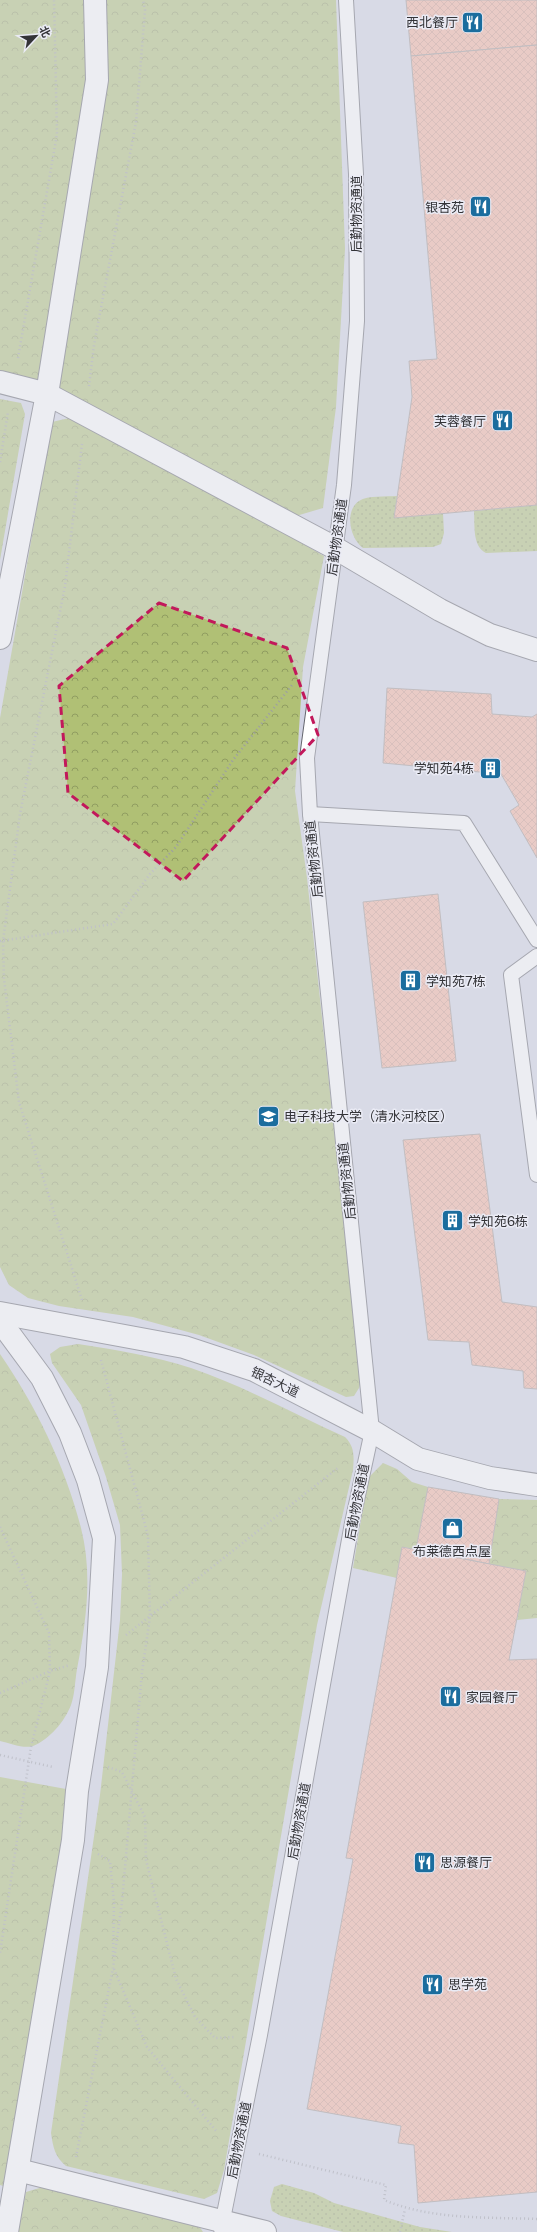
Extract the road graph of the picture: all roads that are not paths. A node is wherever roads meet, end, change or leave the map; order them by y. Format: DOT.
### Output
graph roads {
  1 [pos="95,0"];
  2 [pos="346,0"];
  3 [pos="6,383"];
  4 [pos="47,394"];
  5 [pos="335,548"];
  6 [pos="0,638"];
  7 [pos="537,650"];
  8 [pos="310,814"];
  9 [pos="537,940"];
  10 [pos="537,956"];
  11 [pos="537,1175"];
  12 [pos="0,1313"];
  13 [pos="0,1321"];
  14 [pos="372,1431"];
  15 [pos="537,1485"];
  16 [pos="18,2170"];
  17 [pos="221,2227"];
  18 [pos="7,2232"];
  19 [pos="265,2232"];
  1 -- 4 [label="street"];
  2 -- 5 [label="lane, 后勤物资通道"];
  3 -- 4 [label="street"];
  4 -- 5 [label="street"];
  4 -- 6 [label="street"];
  5 -- 7 [label="street"];
  5 -- 8 [label="lane, 后勤物资通道"];
  8 -- 9 [label="lane"];
  8 -- 14 [label="lane, 后勤物资通道"];
  10 -- 11 [label="lane"];
  12 -- 14 [label="street, 银杏大道"];
  13 -- 16 [label="street"];
  14 -- 15 [label="street, 银杏大道"];
  14 -- 17 [label="lane, 后勤物资通道"];
  16 -- 17 [label="street"];
  16 -- 18 [label="street"];
  17 -- 19 [label="street"];
}
